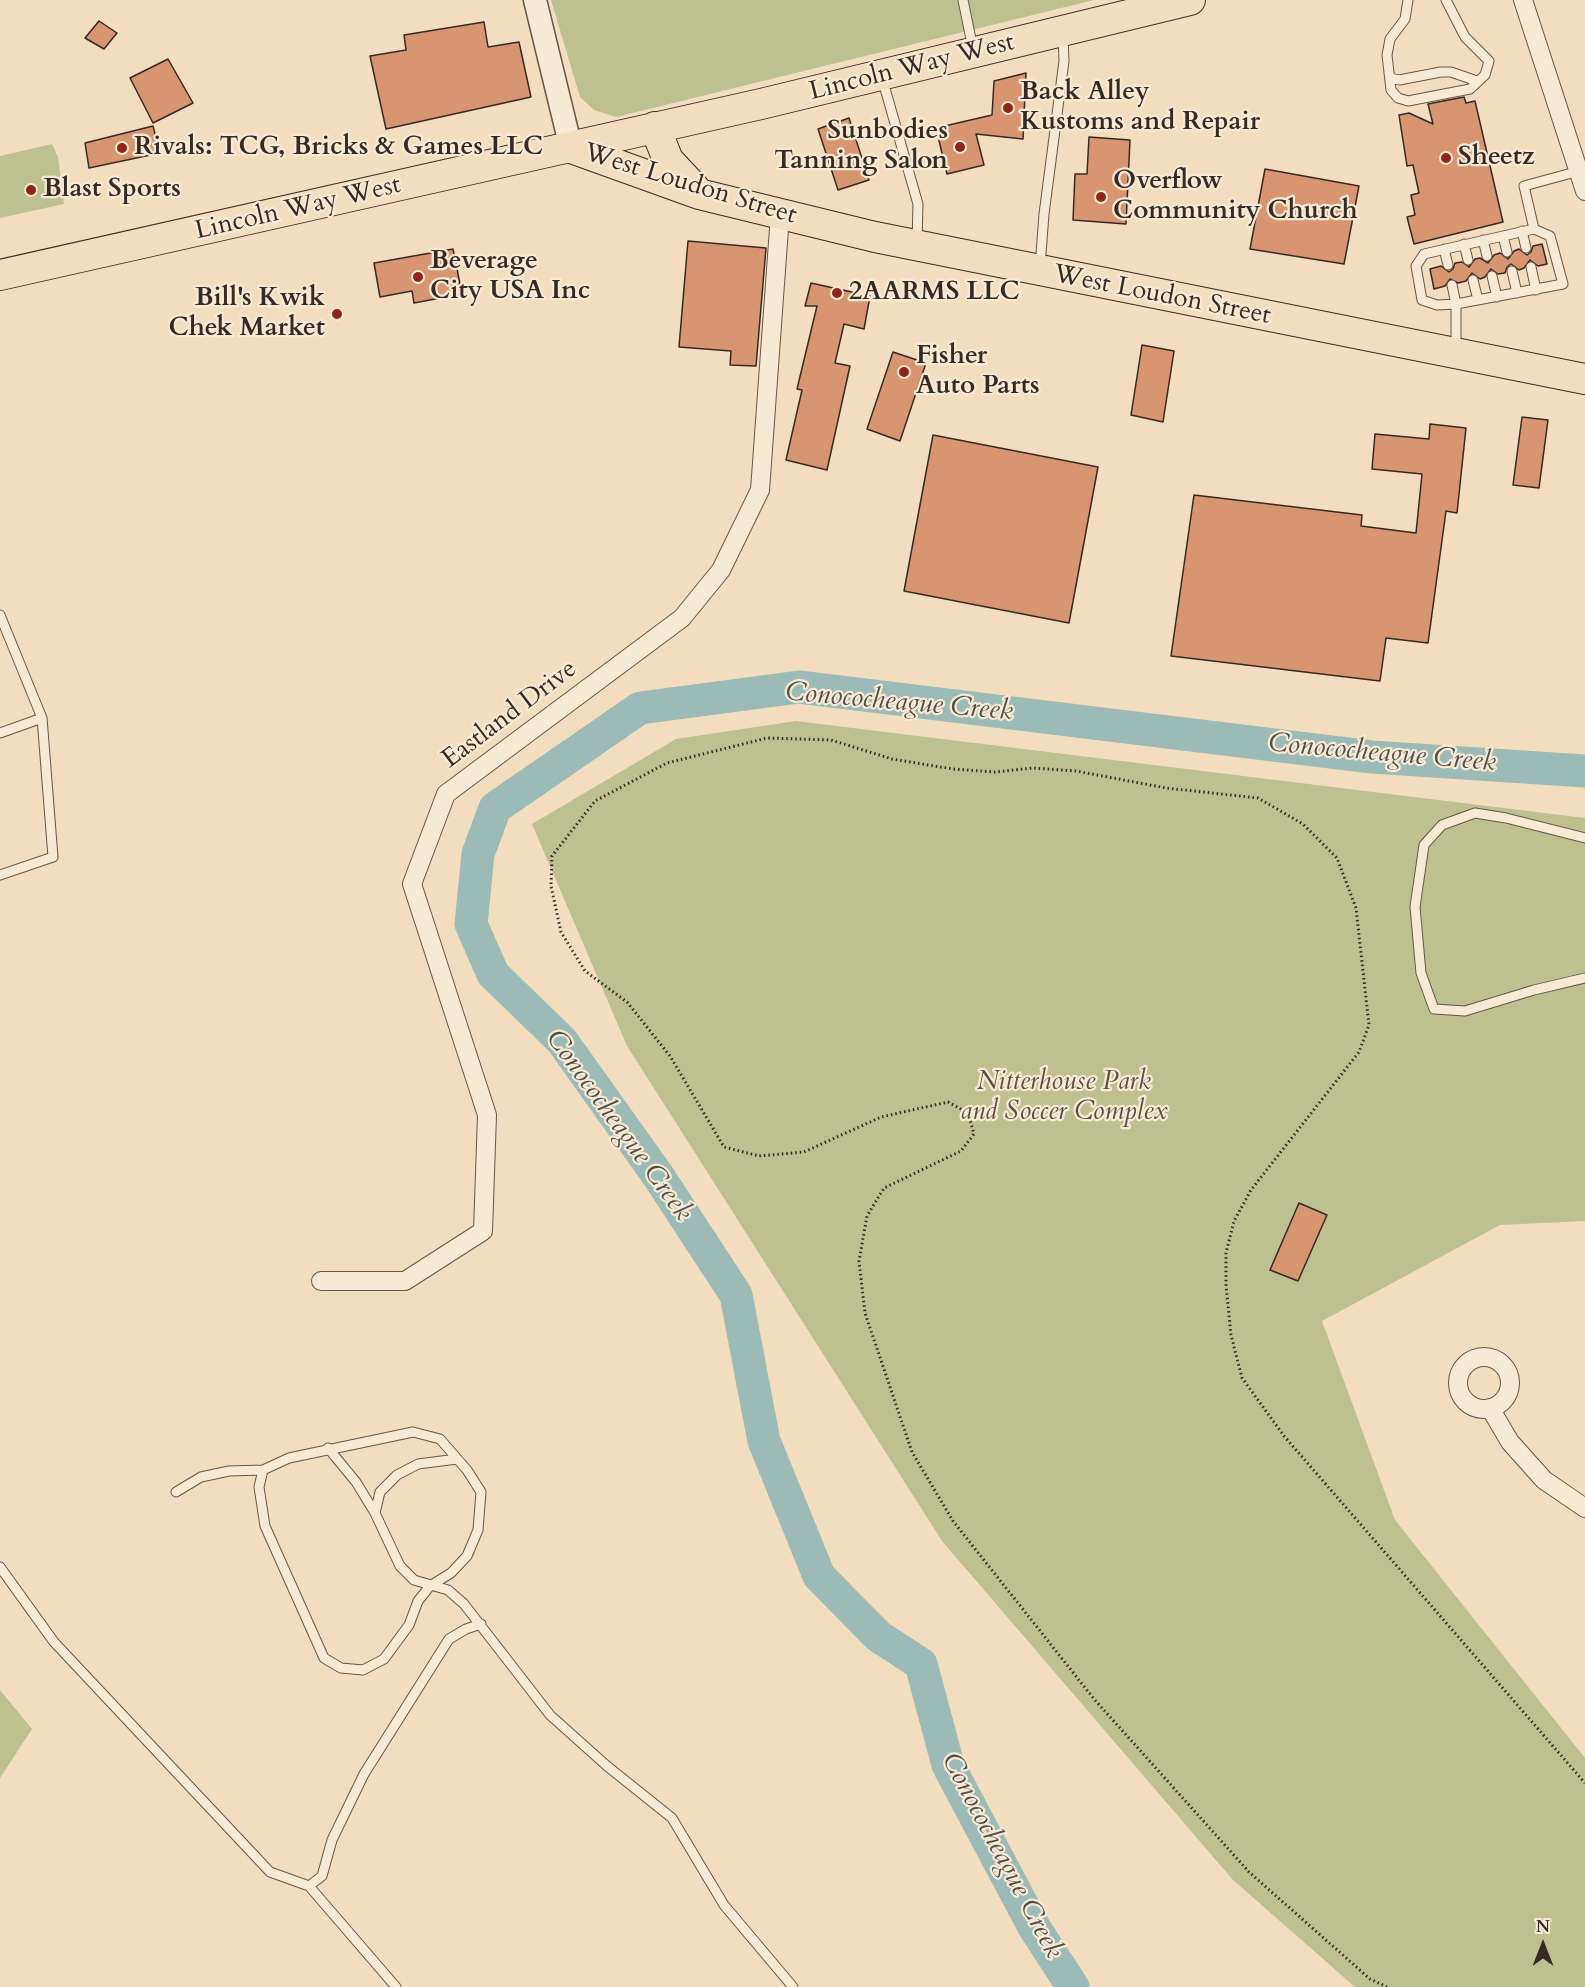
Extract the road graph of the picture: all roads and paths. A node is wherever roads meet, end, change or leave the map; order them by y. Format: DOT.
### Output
graph roads {
  1 [pos="535,0"];
  2 [pos="963,0"];
  3 [pos="1190,0"];
  4 [pos="1408,0"];
  5 [pos="1446,0"];
  6 [pos="1523,0"];
  7 [pos="1063,31"];
  8 [pos="974,54"];
  9 [pos="881,76"];
  10 [pos="1390,78"];
  11 [pos="1477,81"];
  12 [pos="655,127"];
  13 [pos="571,148"];
  14 [pos="1582,171"];
  15 [pos="1585,191"];
  16 [pos="699,194"];
  17 [pos="780,215"];
  18 [pos="1534,228"];
  19 [pos="1522,231"];
  20 [pos="1503,236"];
  21 [pos="1483,240"];
  22 [pos="1464,244"];
  23 [pos="916,246"];
  24 [pos="1526,248"];
  25 [pos="1444,249"];
  26 [pos="1507,252"];
  27 [pos="1487,256"];
  28 [pos="1468,260"];
  29 [pos="1448,265"];
  30 [pos="1531,267"];
  31 [pos="1512,271"];
  32 [pos="1040,272"];
  33 [pos="0,275"];
  34 [pos="1492,276"];
  35 [pos="1473,280"];
  36 [pos="1452,285"];
  37 [pos="1536,290"];
  38 [pos="1517,293"];
  39 [pos="1497,297"];
  40 [pos="1478,300"];
  41 [pos="1456,304"];
  42 [pos="1456,352"];
  43 [pos="1585,379"];
  44 [pos="0,615"];
  45 [pos="42,718"];
  46 [pos="0,733"];
  47 [pos="1585,838"];
  48 [pos="0,874"];
  49 [pos="1585,978"];
  50 [pos="321,1281"];
  51 [pos="1490,1408"];
  52 [pos="328,1449"];
  53 [pos="457,1459"];
  54 [pos="263,1470"];
  55 [pos="176,1492"];
  56 [pos="1585,1508"];
  57 [pos="375,1513"];
  58 [pos="0,1567"];
  59 [pos="430,1586"];
  60 [pos="481,1624"];
  61 [pos="1585,1783"];
  62 [pos="309,1886"];
  63 [pos="396,1987"];
  64 [pos="793,1987"];
  65 [pos="1388,1987"];
  1 -- 13 [label="street"];
  2 -- 8 [label="lane"];
  3 -- 7 [label="highway, Lincoln Way West"];
  4 -- 10 [label="lane"];
  5 -- 11 [label="lane"];
  6 -- 14 [label="street"];
  7 -- 8 [label="highway, Lincoln Way West"];
  7 -- 32 [label="lane"];
  8 -- 9 [label="highway, Lincoln Way West"];
  9 -- 12 [label="highway, Lincoln Way West"];
  9 -- 23 [label="lane"];
  10 -- 11 [label="lane"];
  10 -- 11 [label="lane"];
  12 -- 13 [label="highway, Lincoln Way West"];
  12 -- 16 [label="highway"];
  13 -- 16 [label="highway, West Loudon Street"];
  13 -- 33 [label="highway, Lincoln Way West"];
  14 -- 15 [label="street"];
  14 -- 18 [label="lane"];
  16 -- 17 [label="highway, West Loudon Street"];
  17 -- 23 [label="highway, West Loudon Street"];
  17 -- 50 [label="street, Eastland Drive"];
  18 -- 19 [label="lane"];
  18 -- 37 [label="lane"];
  19 -- 20 [label="lane"];
  19 -- 24 [label="lane"];
  20 -- 21 [label="lane"];
  20 -- 26 [label="lane"];
  21 -- 22 [label="lane"];
  21 -- 27 [label="lane"];
  22 -- 25 [label="lane"];
  22 -- 28 [label="lane"];
  23 -- 32 [label="highway, West Loudon Street"];
  25 -- 29 [label="lane"];
  25 -- 41 [label="lane"];
  30 -- 37 [label="lane"];
  31 -- 38 [label="lane"];
  32 -- 42 [label="highway, West Loudon Street"];
  34 -- 39 [label="lane"];
  35 -- 40 [label="lane"];
  36 -- 41 [label="lane"];
  37 -- 38 [label="lane"];
  38 -- 39 [label="lane"];
  39 -- 40 [label="lane"];
  40 -- 41 [label="lane"];
  41 -- 42 [label="lane"];
  42 -- 43 [label="highway, West Loudon Street"];
  44 -- 45 [label="lane"];
  45 -- 46 [label="lane"];
  45 -- 48 [label="lane"];
  47 -- 49 [label="lane"];
  51 -- 56 [label="street"];
  52 -- 53 [label="lane"];
  52 -- 54 [label="lane"];
  52 -- 57 [label="lane"];
  53 -- 57 [label="lane"];
  53 -- 59 [label="lane"];
  54 -- 55 [label="lane"];
  54 -- 59 [label="lane"];
  57 -- 59 [label="lane"];
  58 -- 62 [label="lane"];
  59 -- 60 [label="lane"];
  60 -- 62 [label="lane"];
  60 -- 64 [label="lane"];
  61 -- 65 [label="path"];
  62 -- 63 [label="lane"];
}
